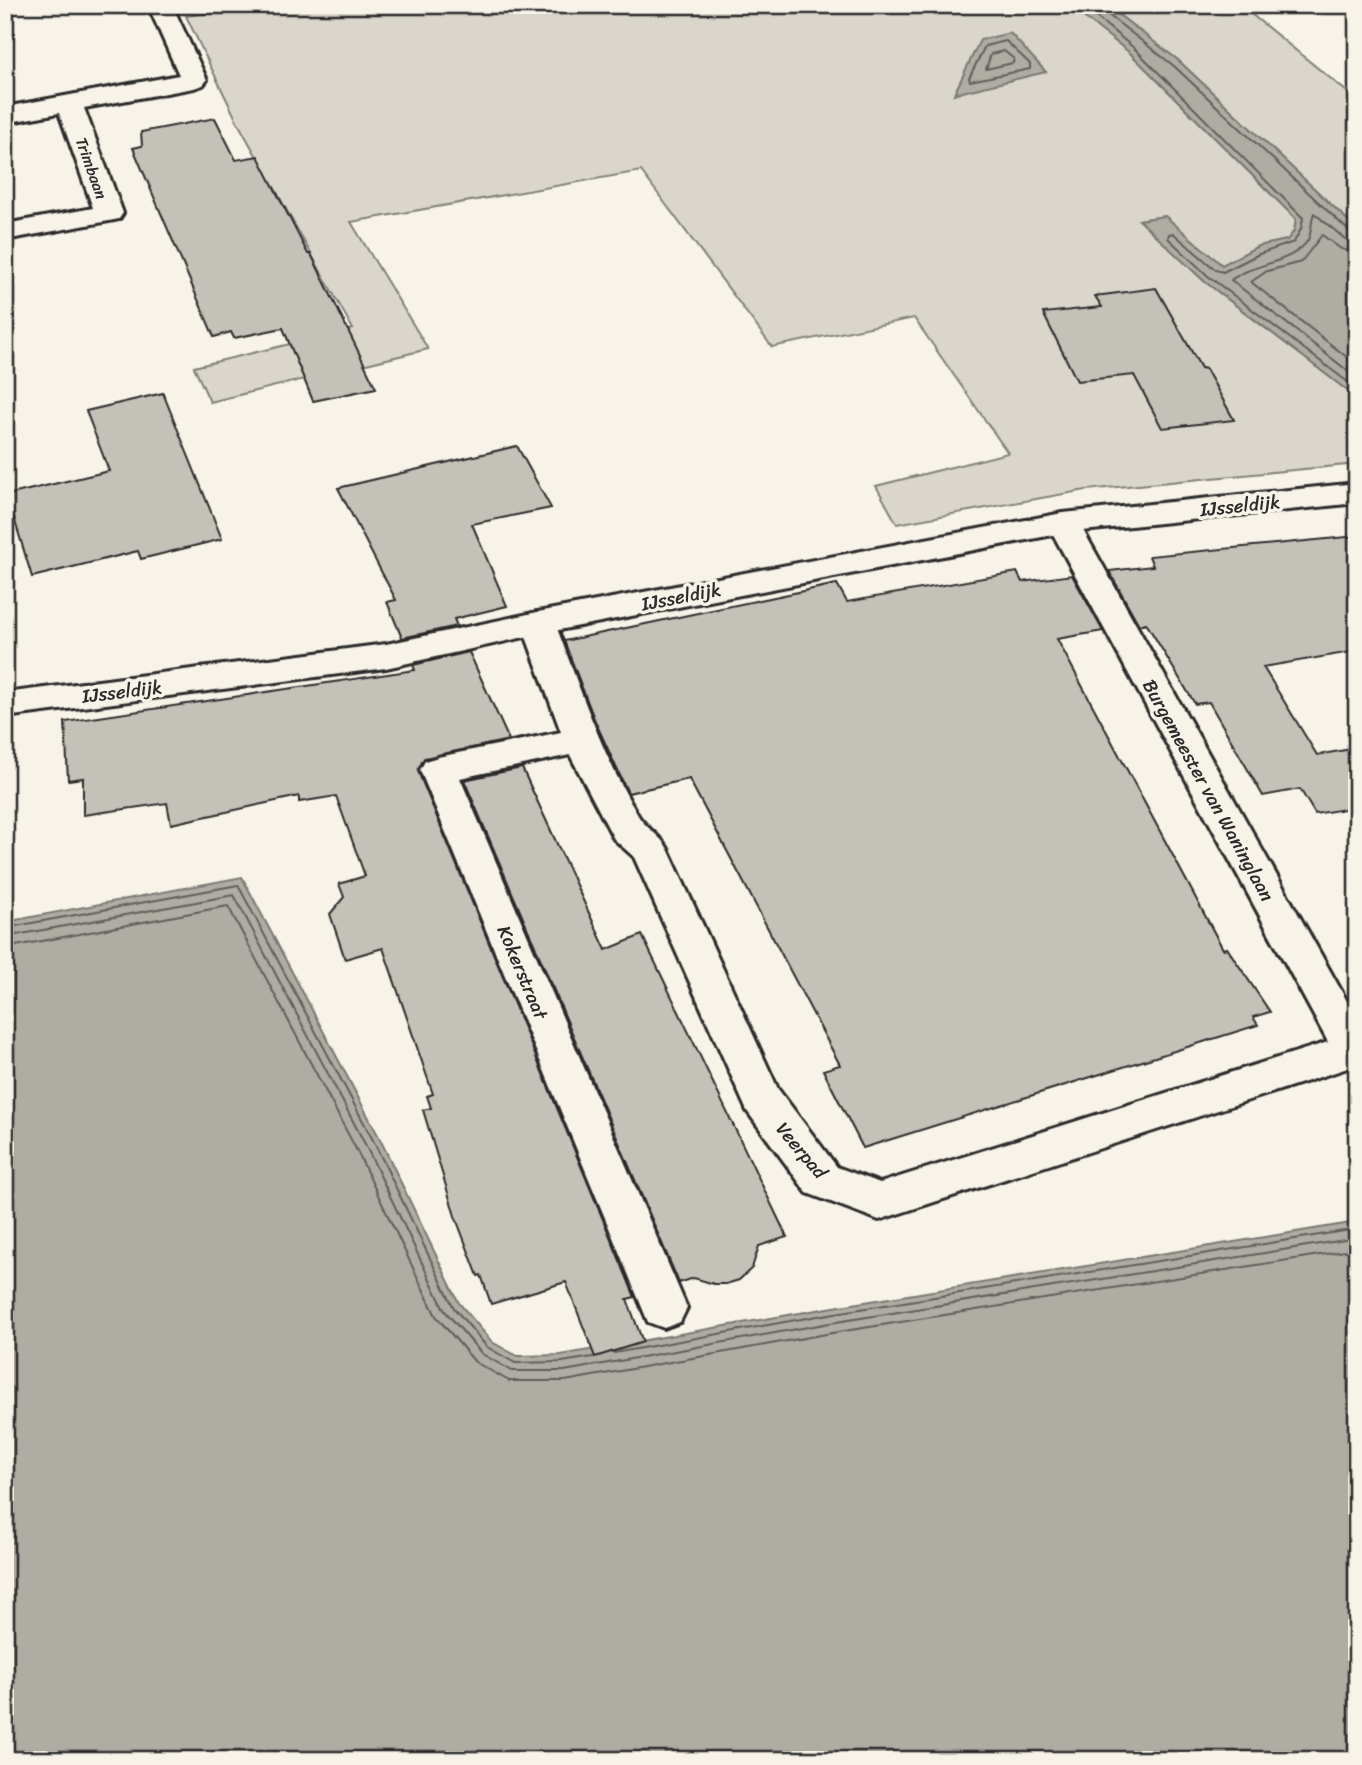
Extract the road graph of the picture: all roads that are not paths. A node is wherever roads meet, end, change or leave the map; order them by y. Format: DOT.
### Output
graph roads {
  1 [pos="160,5"];
  2 [pos="69,103"];
  3 [pos="5,115"];
  4 [pos="5,232"];
  5 [pos="1357,493"];
  6 [pos="1063,523"];
  7 [pos="538,623"];
  8 [pos="5,705"];
  9 [pos="581,740"];
  10 [pos="1355,1047"];
  11 [pos="664,1308"];
  1 -- 2 [label="street"];
  2 -- 3 [label="street"];
  2 -- 4 [label="street, Trimbaan"];
  5 -- 6 [label="street, IJsseldijk"];
  6 -- 7 [label="street, IJsseldijk"];
  6 -- 10 [label="street, Burgemeester van Waninglaan"];
  7 -- 8 [label="street, IJsseldijk"];
  7 -- 9 [label="street, Veerpad"];
  9 -- 10 [label="street, Veerpad"];
  9 -- 11 [label="street, Kokerstraat"];
}
